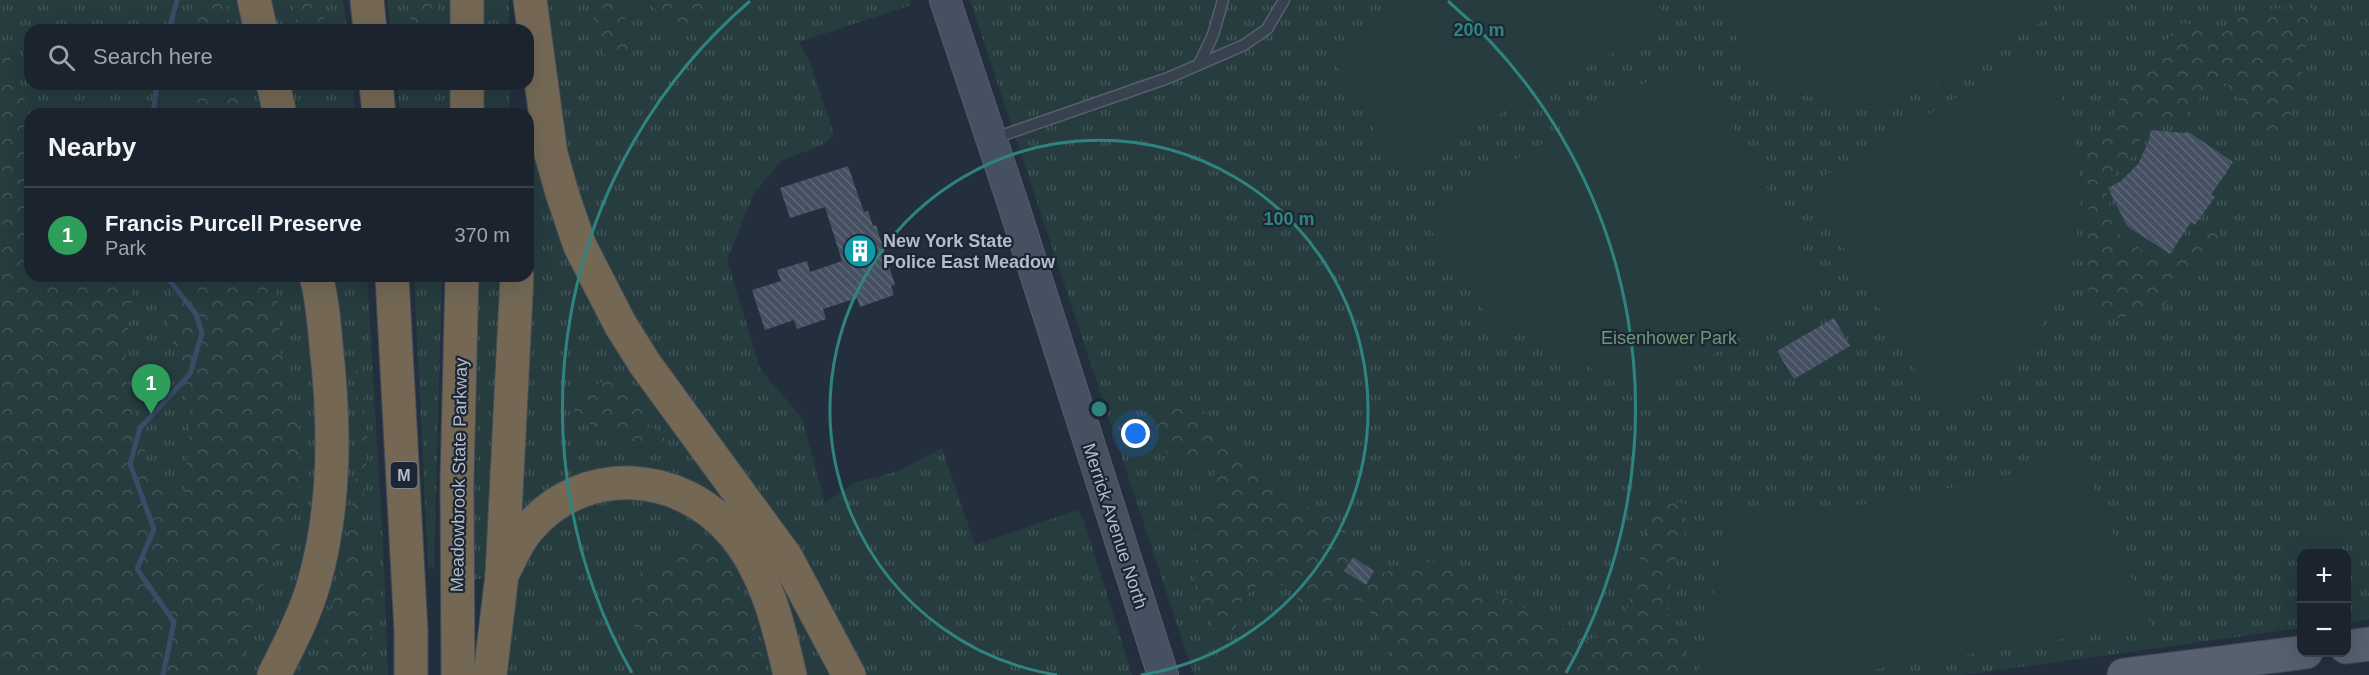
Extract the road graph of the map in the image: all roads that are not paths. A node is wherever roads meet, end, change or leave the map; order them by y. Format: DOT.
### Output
graph roads {
  1 [pos="254,0"];
  2 [pos="367,0"];
  3 [pos="467,0"];
  4 [pos="524,0"];
  5 [pos="530,0"];
  6 [pos="945,0"];
  7 [pos="1223,0"];
  8 [pos="1284,0"];
  9 [pos="260,24"];
  10 [pos="369,24"];
  11 [pos="467,24"];
  12 [pos="523,24"];
  13 [pos="533,24"];
  14 [pos="534,29"];
  15 [pos="1198,64"];
  16 [pos="274,90"];
  17 [pos="377,90"];
  18 [pos="467,90"];
  19 [pos="522,90"];
  20 [pos="279,108"];
  21 [pos="378,108"];
  22 [pos="467,108"];
  23 [pos="521,108"];
  24 [pos="992,139"];
  25 [pos="317,282"];
  26 [pos="392,282"];
  27 [pos="462,282"];
  28 [pos="517,282"];
  29 [pos="502,575"];
  30 [pos="2369,644"];
  31 [pos="2351,646"];
  32 [pos="2297,653"];
  33 [pos="2169,672"];
  34 [pos="274,675"];
  35 [pos="411,675"];
  36 [pos="458,675"];
  37 [pos="490,675"];
  38 [pos="790,675"];
  39 [pos="849,675"];
  40 [pos="1163,675"];
  41 [pos="2124,675"];
  1 -- 9 [label="highway"];
  2 -- 10 [label="highway"];
  3 -- 11 [label="highway"];
  4 -- 12 [label="highway"];
  5 -- 13 [label="highway"];
  6 -- 24 [label="main road, Merrick Avenue North"];
  7 -- 15 [label="lane"];
  8 -- 15 [label="lane"];
  14 -- 39 [label="highway"];
  15 -- 24 [label="lane"];
  16 -- 20 [label="highway"];
  17 -- 21 [label="highway"];
  18 -- 22 [label="highway"];
  19 -- 23 [label="highway"];
  24 -- 40 [label="main road, Merrick Avenue North"];
  25 -- 34 [label="highway"];
  26 -- 35 [label="highway, M"];
  27 -- 36 [label="highway, Meadowbrook State Parkway"];
  28 -- 29 [label="highway"];
  29 -- 37 [label="highway"];
  29 -- 38 [label="highway"];
  30 -- 31 [label="main road"];
  32 -- 33 [label="main road"];
  33 -- 41 [label="main road"];
}
